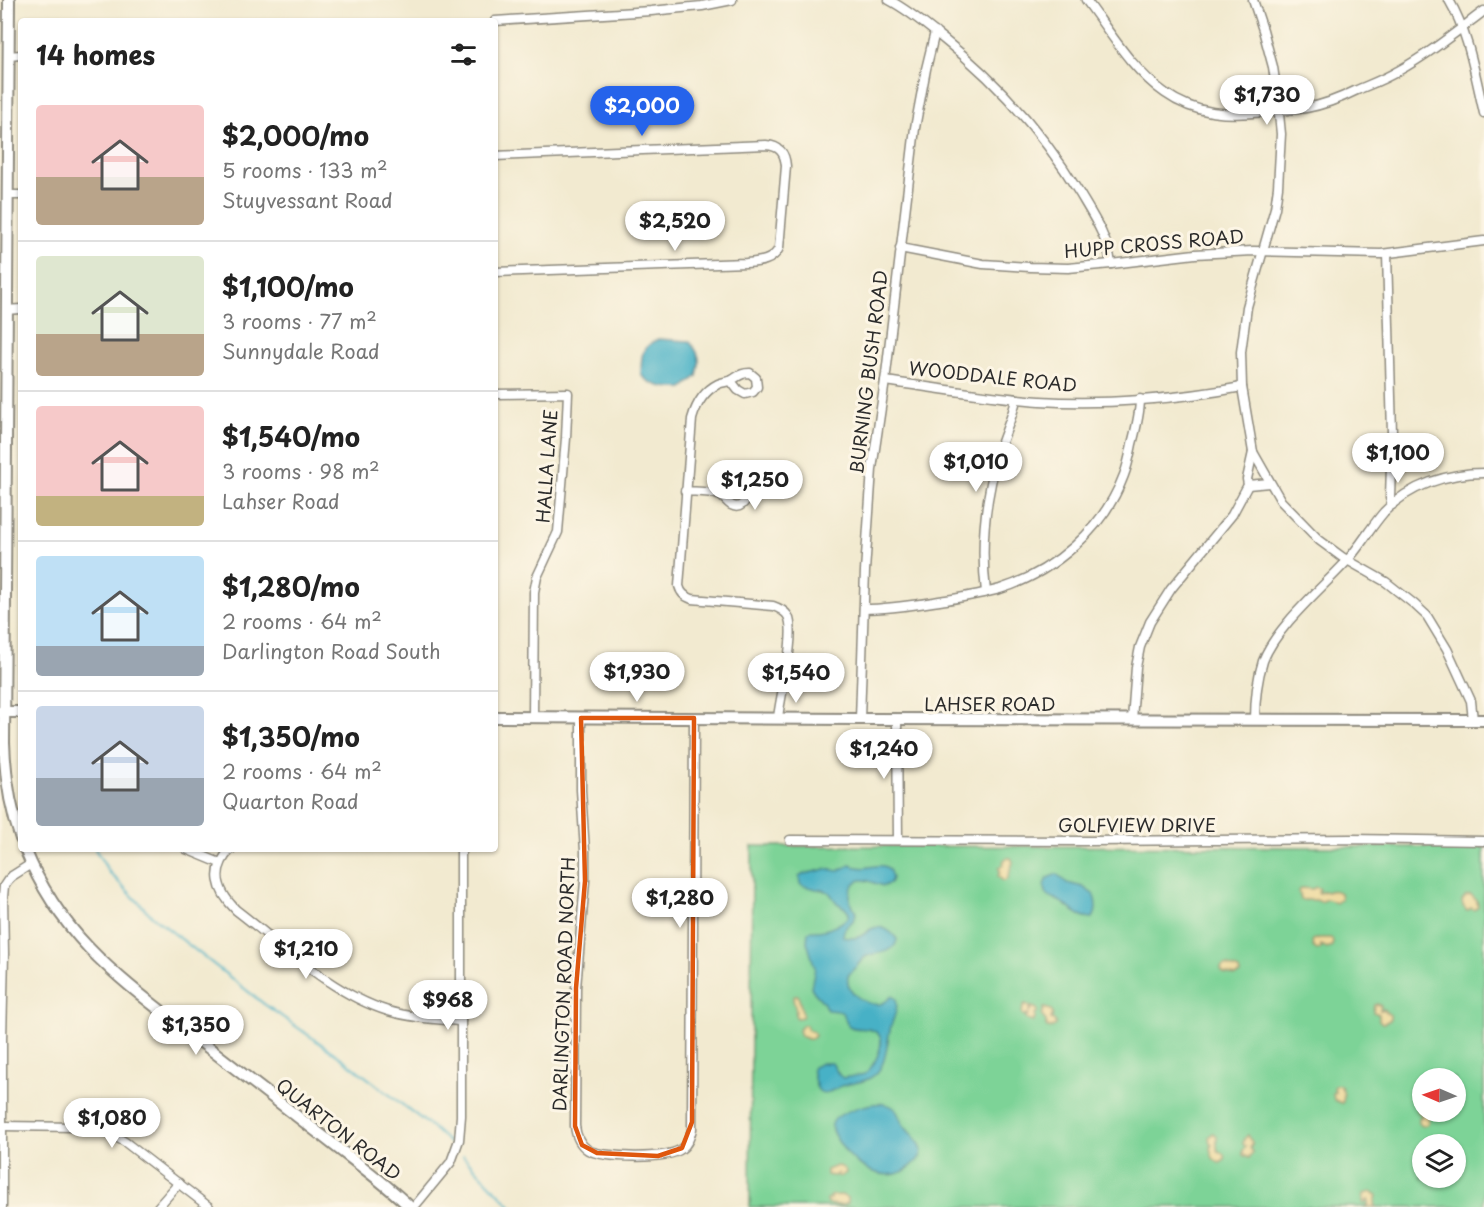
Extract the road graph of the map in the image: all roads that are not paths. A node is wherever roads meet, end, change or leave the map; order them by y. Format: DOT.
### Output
graph roads {
  1 [pos="9,0"];
  2 [pos="732,0"];
  3 [pos="889,0"];
  4 [pos="1086,0"];
  5 [pos="1253,0"];
  6 [pos="1449,0"];
  7 [pos="1484,11"];
  8 [pos="498,21"];
  9 [pos="1462,27"];
  10 [pos="935,32"];
  11 [pos="18,55"];
  12 [pos="8,56"];
  13 [pos="1279,111"];
  14 [pos="1484,113"];
  15 [pos="498,156"];
  16 [pos="8,195"];
  17 [pos="18,195"];
  18 [pos="1484,241"];
  19 [pos="900,248"];
  20 [pos="1263,251"];
  21 [pos="1387,254"];
  22 [pos="1111,264"];
  23 [pos="498,272"];
  24 [pos="18,309"];
  25 [pos="6,310"];
  26 [pos="3,347"];
  27 [pos="731,381"];
  28 [pos="885,381"];
  29 [pos="1242,387"];
  30 [pos="498,394"];
  31 [pos="1016,399"];
  32 [pos="1140,399"];
  33 [pos="1252,452"];
  34 [pos="1484,473"];
  35 [pos="1269,483"];
  36 [pos="1248,485"];
  37 [pos="685,491"];
  38 [pos="718,495"];
  39 [pos="1392,505"];
  40 [pos="2,539"];
  41 [pos="1348,560"];
  42 [pos="987,592"];
  43 [pos="864,609"];
  44 [pos="2,712"];
  45 [pos="18,712"];
  46 [pos="498,717"];
  47 [pos="533,717"];
  48 [pos="581,717"];
  49 [pos="694,718"];
  50 [pos="778,718"];
  51 [pos="860,719"];
  52 [pos="897,719"];
  53 [pos="1132,720"];
  54 [pos="1255,720"];
  55 [pos="1479,720"];
  56 [pos="18,830"];
  57 [pos="790,840"];
  58 [pos="898,840"];
  59 [pos="1484,841"];
  60 [pos="26,852"];
  61 [pos="193,852"];
  62 [pos="229,852"];
  63 [pos="461,852"];
  64 [pos="220,863"];
  65 [pos="31,864"];
  66 [pos="1,897"];
  67 [pos="461,1021"];
  68 [pos="2,1126"];
  69 [pos="179,1183"];
  70 [pos="2,1207"];
  71 [pos="158,1207"];
  72 [pos="208,1207"];
  73 [pos="412,1207"];
  1 -- 12 [label="street"];
  2 -- 8 [label="street"];
  3 -- 10 [label="street"];
  4 -- 13 [label="street"];
  5 -- 13 [label="street"];
  6 -- 9 [label="street"];
  7 -- 9 [label="street"];
  9 -- 13 [label="street"];
  9 -- 14 [label="street"];
  10 -- 19 [label="street, BURNING BUSH ROAD"];
  10 -- 22 [label="street"];
  11 -- 12 [label="street"];
  12 -- 16 [label="street"];
  13 -- 20 [label="street"];
  15 -- 23 [label="street"];
  16 -- 17 [label="street"];
  16 -- 25 [label="street"];
  18 -- 21 [label="street, HUPP CROSS ROAD"];
  19 -- 22 [label="street, HUPP CROSS ROAD"];
  19 -- 28 [label="street, BURNING BUSH ROAD"];
  20 -- 21 [label="street, HUPP CROSS ROAD"];
  20 -- 22 [label="street, HUPP CROSS ROAD"];
  20 -- 29 [label="street"];
  21 -- 39 [label="street"];
  24 -- 25 [label="street"];
  25 -- 26 [label="street"];
  26 -- 40 [label="street"];
  27 -- 37 [label="street"];
  28 -- 31 [label="street, WOODDALE ROAD"];
  28 -- 43 [label="street, BURNING BUSH ROAD"];
  29 -- 32 [label="street, WOODDALE ROAD"];
  29 -- 33 [label="street"];
  30 -- 47 [label="street, HALLA LANE"];
  31 -- 32 [label="street, WOODDALE ROAD"];
  31 -- 42 [label="street"];
  32 -- 42 [label="street"];
  33 -- 35 [label="street"];
  33 -- 36 [label="street"];
  34 -- 39 [label="street"];
  35 -- 36 [label="street"];
  35 -- 41 [label="street"];
  36 -- 53 [label="street"];
  37 -- 38 [label="street"];
  37 -- 50 [label="street"];
  39 -- 41 [label="street"];
  40 -- 44 [label="street"];
  41 -- 54 [label="street"];
  41 -- 55 [label="street"];
  42 -- 43 [label="street"];
  43 -- 51 [label="street, BURNING BUSH ROAD"];
  44 -- 45 [label="street"];
  44 -- 56 [label="street"];
  46 -- 47 [label="street, LAHSER ROAD"];
  47 -- 48 [label="street, LAHSER ROAD"];
  48 -- 49 [label="street, LAHSER ROAD"];
  48 -- 49 [label="street, DARLINGTON ROAD NORTH"];
  49 -- 50 [label="street, LAHSER ROAD"];
  50 -- 51 [label="street, LAHSER ROAD"];
  51 -- 52 [label="street, LAHSER ROAD"];
  52 -- 53 [label="street, LAHSER ROAD"];
  52 -- 58 [label="street"];
  53 -- 54 [label="street, LAHSER ROAD"];
  54 -- 55 [label="street, LAHSER ROAD"];
  57 -- 58 [label="street, GOLFVIEW DRIVE"];
  58 -- 59 [label="street, GOLFVIEW DRIVE"];
  60 -- 65 [label="street, QUARTON ROAD"];
  61 -- 64 [label="street"];
  62 -- 64 [label="street"];
  63 -- 67 [label="street"];
  64 -- 67 [label="street"];
  65 -- 66 [label="street"];
  65 -- 73 [label="street, QUARTON ROAD"];
  66 -- 68 [label="street"];
  67 -- 73 [label="street"];
  68 -- 69 [label="street"];
  68 -- 70 [label="street"];
  69 -- 71 [label="street"];
  69 -- 72 [label="street"];
}
